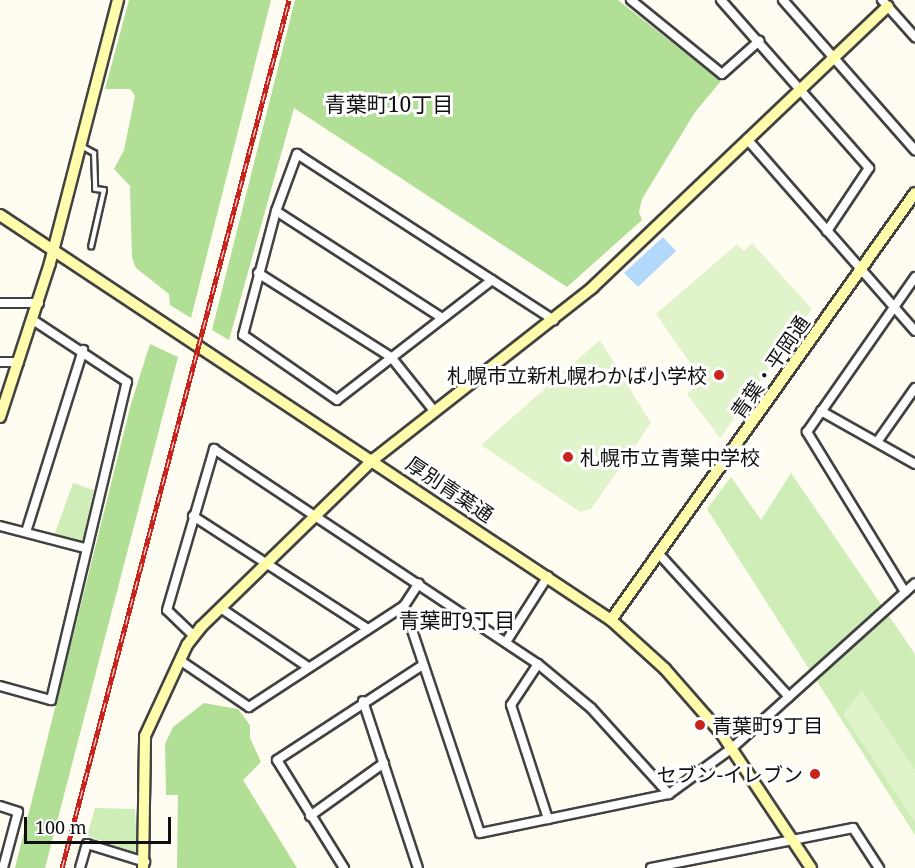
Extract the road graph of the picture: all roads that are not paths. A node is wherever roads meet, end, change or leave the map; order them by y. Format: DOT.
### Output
graph roads {
  1 [pos="118,0"];
  2 [pos="631,0"];
  3 [pos="721,0"];
  4 [pos="783,0"];
  5 [pos="885,3"];
  6 [pos="915,37"];
  7 [pos="759,41"];
  8 [pos="834,56"];
  9 [pos="800,89"];
  10 [pos="747,139"];
  11 [pos="81,146"];
  12 [pos="915,150"];
  13 [pos="915,193"];
  14 [pos="276,211"];
  15 [pos="0,215"];
  16 [pos="827,231"];
  17 [pos="91,247"];
  18 [pos="54,252"];
  19 [pos="862,268"];
  20 [pos="258,273"];
  21 [pos="915,277"];
  22 [pos="492,280"];
  23 [pos="0,303"];
  24 [pos="39,303"];
  25 [pos="893,307"];
  26 [pos="441,318"];
  27 [pos="33,320"];
  28 [pos="554,320"];
  29 [pos="915,331"];
  30 [pos="83,350"];
  31 [pos="391,357"];
  32 [pos="0,362"];
  33 [pos="19,362"];
  34 [pos="915,388"];
  35 [pos="821,411"];
  36 [pos="435,412"];
  37 [pos="0,417"];
  38 [pos="877,442"];
  39 [pos="374,459"];
  40 [pos="915,464"];
  41 [pos="193,516"];
  42 [pos="317,516"];
  43 [pos="0,526"];
  44 [pos="26,532"];
  45 [pos="85,548"];
  46 [pos="659,554"];
  47 [pos="268,563"];
  48 [pos="548,576"];
  49 [pos="418,583"];
  50 [pos="915,583"];
  51 [pos="905,592"];
  52 [pos="404,606"];
  53 [pos="222,609"];
  54 [pos="611,620"];
  55 [pos="368,628"];
  56 [pos="194,636"];
  57 [pos="507,642"];
  58 [pos="181,661"];
  59 [pos="538,664"];
  60 [pos="423,665"];
  61 [pos="308,668"];
  62 [pos="0,686"];
  63 [pos="789,698"];
  64 [pos="363,701"];
  65 [pos="732,748"];
  66 [pos="384,763"];
  67 [pos="669,794"];
  68 [pos="0,806"];
  69 [pos="310,816"];
  70 [pos="548,819"];
  71 [pos="791,838"];
  72 [pos="698,859"];
  73 [pos="144,865"];
  74 [pos="3,868"];
  75 [pos="80,868"];
  76 [pos="344,868"];
  77 [pos="418,868"];
  78 [pos="651,868"];
  79 [pos="699,868"];
  80 [pos="811,868"];
  81 [pos="879,868"];
  1 -- 11 [label="street"];
  2 -- 7 [label="street"];
  3 -- 7 [label="street"];
  4 -- 8 [label="street"];
  5 -- 6 [label="street"];
  5 -- 8 [label="street"];
  7 -- 9 [label="street"];
  8 -- 9 [label="street"];
  8 -- 12 [label="street"];
  9 -- 10 [label="street"];
  9 -- 16 [label="street"];
  10 -- 16 [label="street"];
  10 -- 28 [label="street"];
  11 -- 17 [label="lane"];
  11 -- 18 [label="street"];
  13 -- 19 [label="street, 青葉・平岡通"];
  14 -- 20 [label="street"];
  14 -- 22 [label="street"];
  14 -- 26 [label="street"];
  15 -- 18 [label="street, 厚別青葉通"];
  16 -- 19 [label="street"];
  18 -- 24 [label="street"];
  18 -- 39 [label="street, 厚別青葉通"];
  19 -- 25 [label="street"];
  19 -- 46 [label="street, 青葉・平岡通"];
  20 -- 31 [label="street"];
  20 -- 31 [label="street"];
  21 -- 25 [label="street"];
  22 -- 26 [label="street"];
  22 -- 28 [label="street"];
  23 -- 24 [label="street"];
  24 -- 27 [label="street"];
  25 -- 29 [label="street"];
  25 -- 35 [label="street"];
  26 -- 31 [label="street"];
  27 -- 30 [label="street"];
  27 -- 33 [label="street"];
  28 -- 36 [label="street"];
  30 -- 44 [label="street"];
  30 -- 45 [label="street"];
  31 -- 36 [label="street"];
  32 -- 33 [label="street"];
  33 -- 37 [label="street"];
  34 -- 38 [label="street"];
  35 -- 38 [label="street"];
  35 -- 51 [label="street"];
  36 -- 39 [label="street"];
  38 -- 40 [label="street"];
  39 -- 42 [label="street"];
  39 -- 48 [label="street, 厚別青葉通"];
  41 -- 42 [label="street"];
  41 -- 47 [label="street"];
  41 -- 56 [label="street"];
  42 -- 47 [label="street"];
  42 -- 49 [label="street"];
  43 -- 44 [label="street"];
  44 -- 45 [label="street"];
  45 -- 62 [label="street"];
  46 -- 54 [label="street, 青葉・平岡通"];
  46 -- 63 [label="street"];
  47 -- 53 [label="street"];
  47 -- 55 [label="street"];
  48 -- 54 [label="street, 厚別青葉通"];
  48 -- 57 [label="street"];
  49 -- 52 [label="street"];
  49 -- 57 [label="street"];
  50 -- 51 [label="street"];
  51 -- 63 [label="street"];
  52 -- 55 [label="street"];
  52 -- 60 [label="street"];
  53 -- 56 [label="street"];
  53 -- 61 [label="street"];
  54 -- 65 [label="street, 厚別青葉通"];
  55 -- 61 [label="street"];
  56 -- 58 [label="street"];
  57 -- 59 [label="street"];
  58 -- 61 [label="street"];
  58 -- 73 [label="street"];
  59 -- 67 [label="street"];
  59 -- 70 [label="street"];
  60 -- 64 [label="street"];
  60 -- 70 [label="street"];
  63 -- 65 [label="street"];
  64 -- 66 [label="street"];
  64 -- 69 [label="street"];
  65 -- 67 [label="street"];
  65 -- 71 [label="street, 厚別青葉通"];
  66 -- 69 [label="street"];
  66 -- 77 [label="street"];
  67 -- 70 [label="street"];
  68 -- 74 [label="street"];
  69 -- 76 [label="street"];
  71 -- 72 [label="street"];
  71 -- 80 [label="street, 厚別青葉通"];
  71 -- 81 [label="street"];
  72 -- 78 [label="street"];
  72 -- 79 [label="street"];
  73 -- 75 [label="street"];
}
